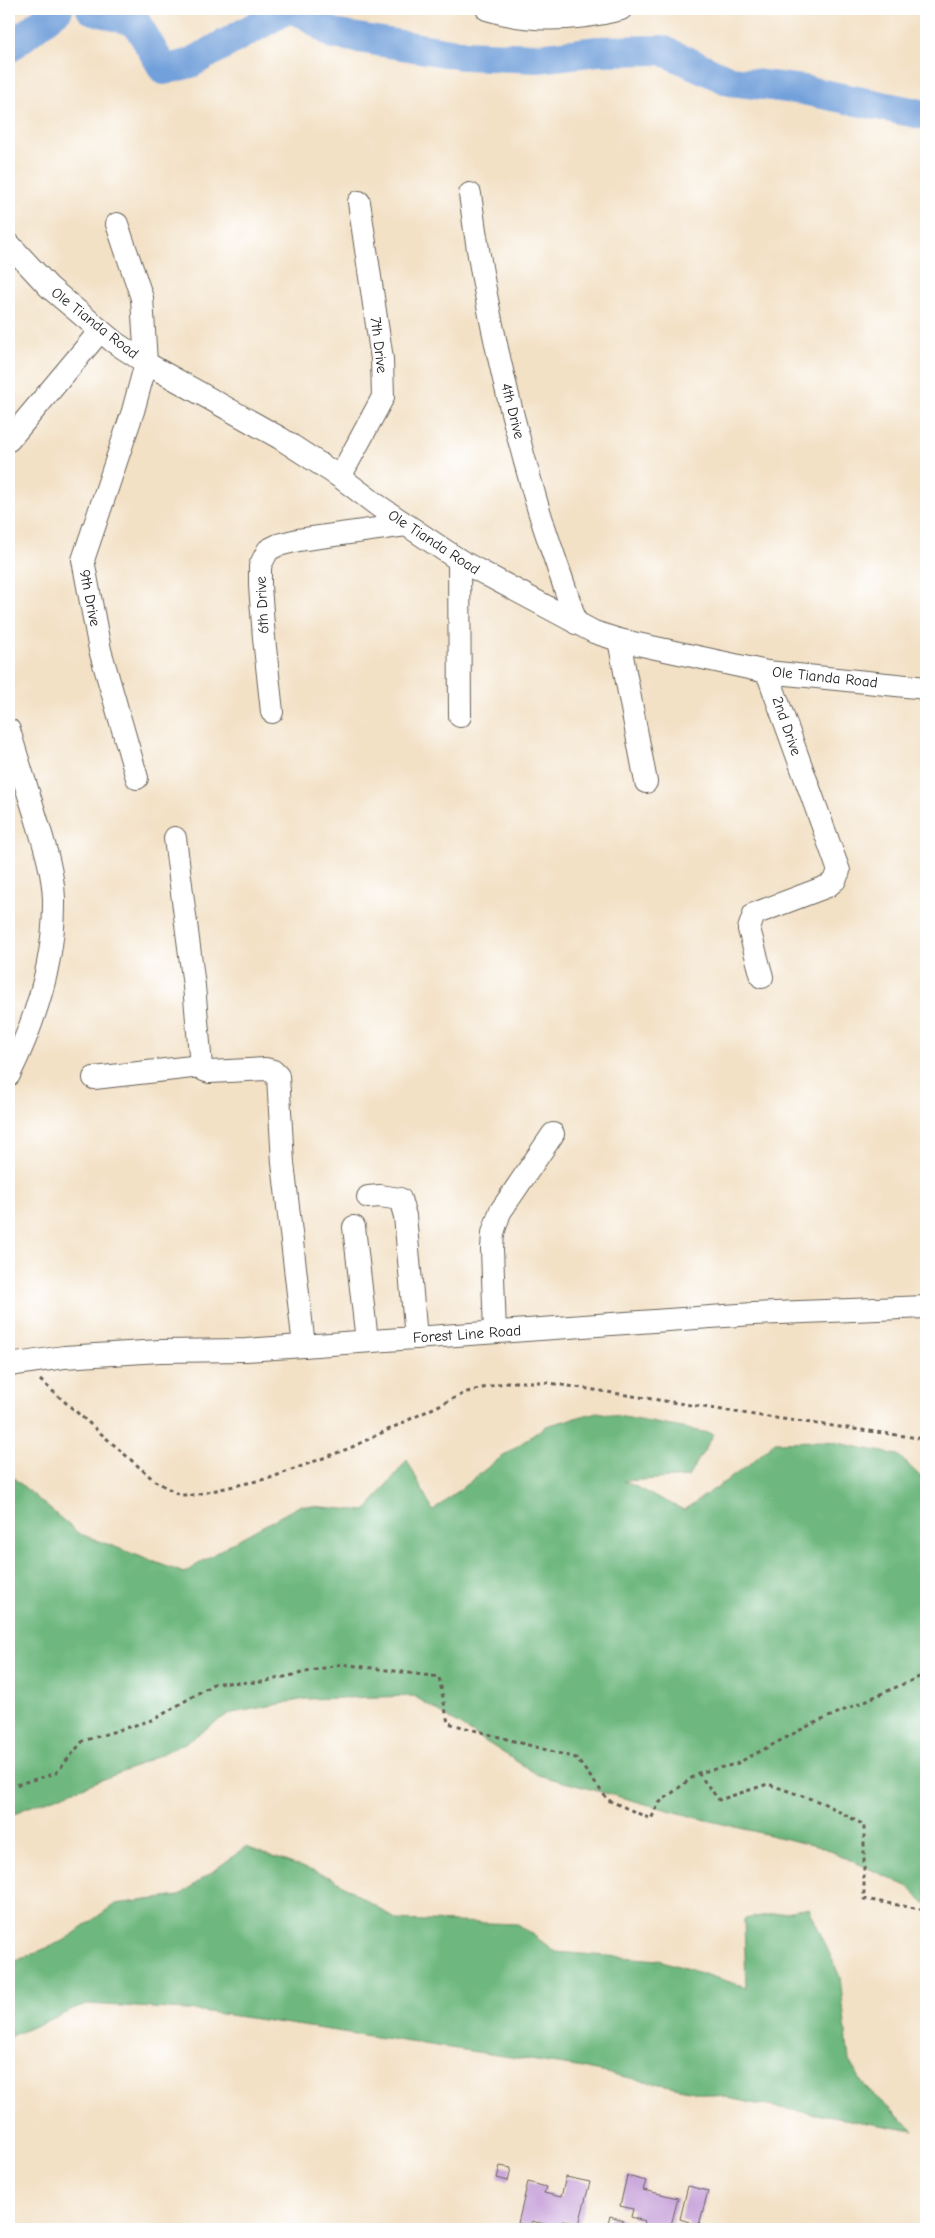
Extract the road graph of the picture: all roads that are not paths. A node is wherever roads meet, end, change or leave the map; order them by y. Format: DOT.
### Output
graph roads {
  1 [pos="487,9"];
  2 [pos="607,10"];
  3 [pos="470,194"];
  4 [pos="359,202"];
  5 [pos="117,224"];
  6 [pos="9,244"];
  7 [pos="100,330"];
  8 [pos="146,363"];
  9 [pos="9,440"];
  10 [pos="340,477"];
  11 [pos="406,525"];
  12 [pos="459,560"];
  13 [pos="576,623"];
  14 [pos="619,640"];
  15 [pos="767,672"];
  16 [pos="926,688"];
  17 [pos="272,712"];
  18 [pos="460,716"];
  19 [pos="9,730"];
  20 [pos="137,778"];
  21 [pos="646,782"];
  22 [pos="176,838"];
  23 [pos="762,977"];
  24 [pos="201,1066"];
  25 [pos="9,1075"];
  26 [pos="94,1078"];
  27 [pos="553,1134"];
  28 [pos="368,1197"];
  29 [pos="354,1226"];
  30 [pos="926,1306"];
  31 [pos="495,1332"];
  32 [pos="416,1338"];
  33 [pos="367,1341"];
  34 [pos="304,1346"];
  35 [pos="15,1364"];
  1 -- 2 [label="street"];
  3 -- 13 [label="street, 4th Drive"];
  4 -- 10 [label="street, 7th Drive"];
  5 -- 8 [label="street, 9th Drive"];
  6 -- 7 [label="street, Ole Tianda Road"];
  7 -- 8 [label="street, Ole Tianda Road"];
  7 -- 9 [label="street"];
  8 -- 10 [label="street, Ole Tianda Road"];
  8 -- 20 [label="street, 9th Drive"];
  10 -- 11 [label="street, Ole Tianda Road"];
  11 -- 12 [label="street, Ole Tianda Road"];
  11 -- 17 [label="street, 6th Drive"];
  12 -- 13 [label="street, Ole Tianda Road"];
  12 -- 18 [label="street"];
  13 -- 14 [label="street, Ole Tianda Road"];
  14 -- 15 [label="street, Ole Tianda Road"];
  14 -- 21 [label="street"];
  15 -- 16 [label="street, Ole Tianda Road"];
  15 -- 23 [label="street, 2nd Drive"];
  19 -- 25 [label="street"];
  22 -- 24 [label="street"];
  24 -- 26 [label="street"];
  24 -- 34 [label="street"];
  27 -- 31 [label="street"];
  28 -- 32 [label="street"];
  29 -- 33 [label="street"];
  30 -- 31 [label="street, Forest Line Road"];
  31 -- 32 [label="street, Forest Line Road"];
  32 -- 33 [label="street, Forest Line Road"];
  33 -- 34 [label="street, Forest Line Road"];
  34 -- 35 [label="street, Forest Line Road"];
}
